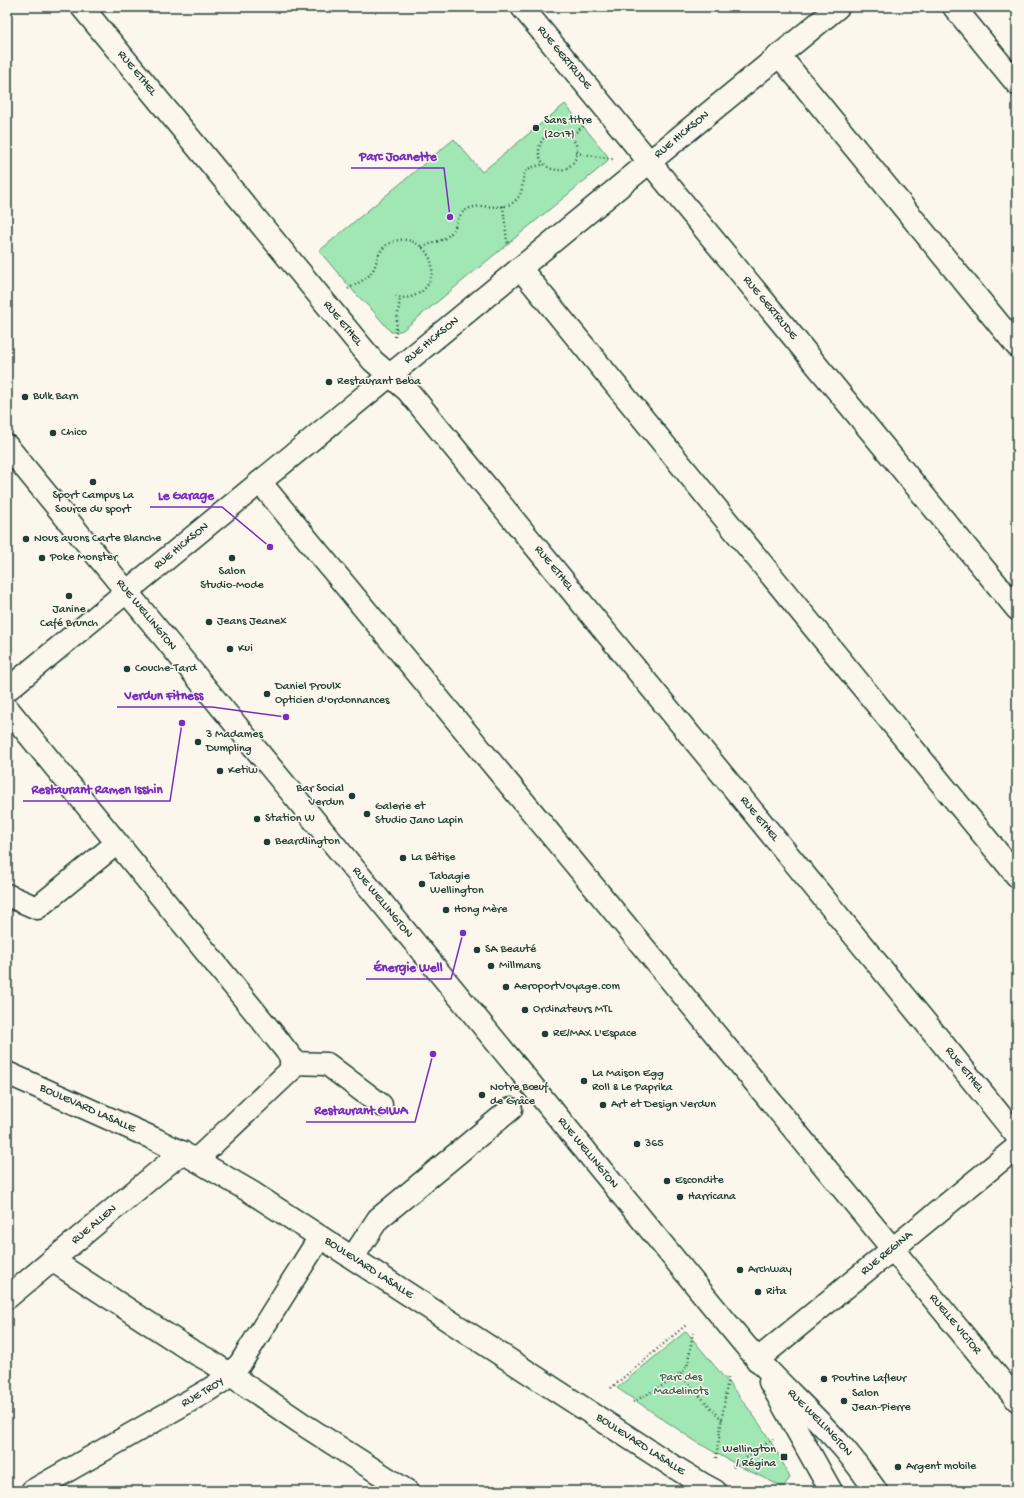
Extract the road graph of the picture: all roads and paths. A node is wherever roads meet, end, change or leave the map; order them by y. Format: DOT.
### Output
graph roads {
  1 [pos="82,7"];
  2 [pos="522,7"];
  3 [pos="838,7"];
  4 [pos="954,7"];
  5 [pos="779,55"];
  6 [pos="1017,84"];
  7 [pos="587,122"];
  8 [pos="570,137"];
  9 [pos="576,153"];
  10 [pos="615,159"];
  11 [pos="649,162"];
  12 [pos="544,164"];
  13 [pos="503,206"];
  14 [pos="422,246"];
  15 [pos="510,247"];
  16 [pos="520,268"];
  17 [pos="348,288"];
  18 [pos="396,296"];
  19 [pos="400,298"];
  20 [pos="395,338"];
  21 [pos="1017,346"];
  22 [pos="390,375"];
  23 [pos="7,446"];
  24 [pos="260,482"];
  25 [pos="127,591"];
  26 [pos="1017,609"];
  27 [pos="7,690"];
  28 [pos="7,708"];
  29 [pos="117,843"];
  30 [pos="1017,876"];
  31 [pos="7,895"];
  32 [pos="291,1063"];
  33 [pos="7,1073"];
  34 [pos="381,1105"];
  35 [pos="511,1109"];
  36 [pos="1017,1136"];
  37 [pos="1017,1147"];
  38 [pos="189,1156"];
  39 [pos="320,1237"];
  40 [pos="892,1250"];
  41 [pos="353,1257"];
  42 [pos="52,1260"];
  43 [pos="7,1298"];
  44 [pos="686,1325"];
  45 [pos="692,1333"];
  46 [pos="757,1360"];
  47 [pos="230,1374"];
  48 [pos="680,1374"];
  49 [pos="728,1378"];
  50 [pos="611,1388"];
  51 [pos="1017,1400"];
  52 [pos="633,1402"];
  53 [pos="722,1420"];
  54 [pos="773,1439"];
  55 [pos="716,1458"];
  56 [pos="733,1467"];
  57 [pos="390,1488"];
  58 [pos="32,1491"];
  59 [pos="715,1491"];
  60 [pos="831,1491"];
  61 [pos="876,1491"];
  1 -- 22 [label="street, RUE ETHEL"];
  2 -- 11 [label="street, RUE GERTRUDE"];
  3 -- 5 [label="street, RUE HICKSON"];
  4 -- 6 [label="street"];
  5 -- 11 [label="street, RUE HICKSON"];
  5 -- 21 [label="street"];
  7 -- 8 [label="path"];
  8 -- 9 [label="path"];
  8 -- 12 [label="path"];
  9 -- 10 [label="path"];
  9 -- 12 [label="path"];
  11 -- 16 [label="street, RUE HICKSON"];
  11 -- 26 [label="street, RUE GERTRUDE"];
  12 -- 13 [label="path"];
  13 -- 14 [label="path"];
  13 -- 15 [label="path"];
  14 -- 17 [label="path"];
  14 -- 19 [label="path"];
  16 -- 22 [label="street, RUE HICKSON"];
  16 -- 30 [label="street"];
  18 -- 19 [label="path"];
  19 -- 20 [label="path"];
  22 -- 24 [label="street, RUE HICKSON"];
  22 -- 36 [label="street, RUE ETHEL"];
  23 -- 25 [label="street, RUE WELLINGTON"];
  24 -- 25 [label="street, RUE HICKSON"];
  24 -- 40 [label="street, RUELLE VICTOR"];
  25 -- 27 [label="street, RUE HICKSON"];
  25 -- 46 [label="street, RUE WELLINGTON"];
  28 -- 29 [label="street"];
  29 -- 31 [label="street"];
  29 -- 32 [label="street"];
  32 -- 34 [label="street"];
  32 -- 38 [label="street, RUE ALLEN"];
  33 -- 38 [label="street, BOULEVARD LASALLE"];
  35 -- 41 [label="street"];
  37 -- 40 [label="street, RUE REGINA"];
  38 -- 39 [label="street, BOULEVARD LASALLE"];
  38 -- 42 [label="street, RUE ALLEN"];
  39 -- 41 [label="street, BOULEVARD LASALLE"];
  39 -- 47 [label="street, RUE TROY"];
  40 -- 46 [label="street, RUE REGINA"];
  40 -- 51 [label="street, RUELLE VICTOR"];
  41 -- 59 [label="street, BOULEVARD LASALLE"];
  42 -- 43 [label="street, RUE ALLEN"];
  42 -- 47 [label="street"];
  44 -- 50 [label="path"];
  45 -- 48 [label="path"];
  46 -- 60 [label="street, RUE WELLINGTON"];
  46 -- 61 [label="street, RUE WELLINGTON"];
  47 -- 57 [label="street"];
  47 -- 58 [label="street, RUE TROY"];
  48 -- 52 [label="path"];
  48 -- 53 [label="path"];
  49 -- 53 [label="path"];
  53 -- 55 [label="path"];
  54 -- 56 [label="path"];
}
